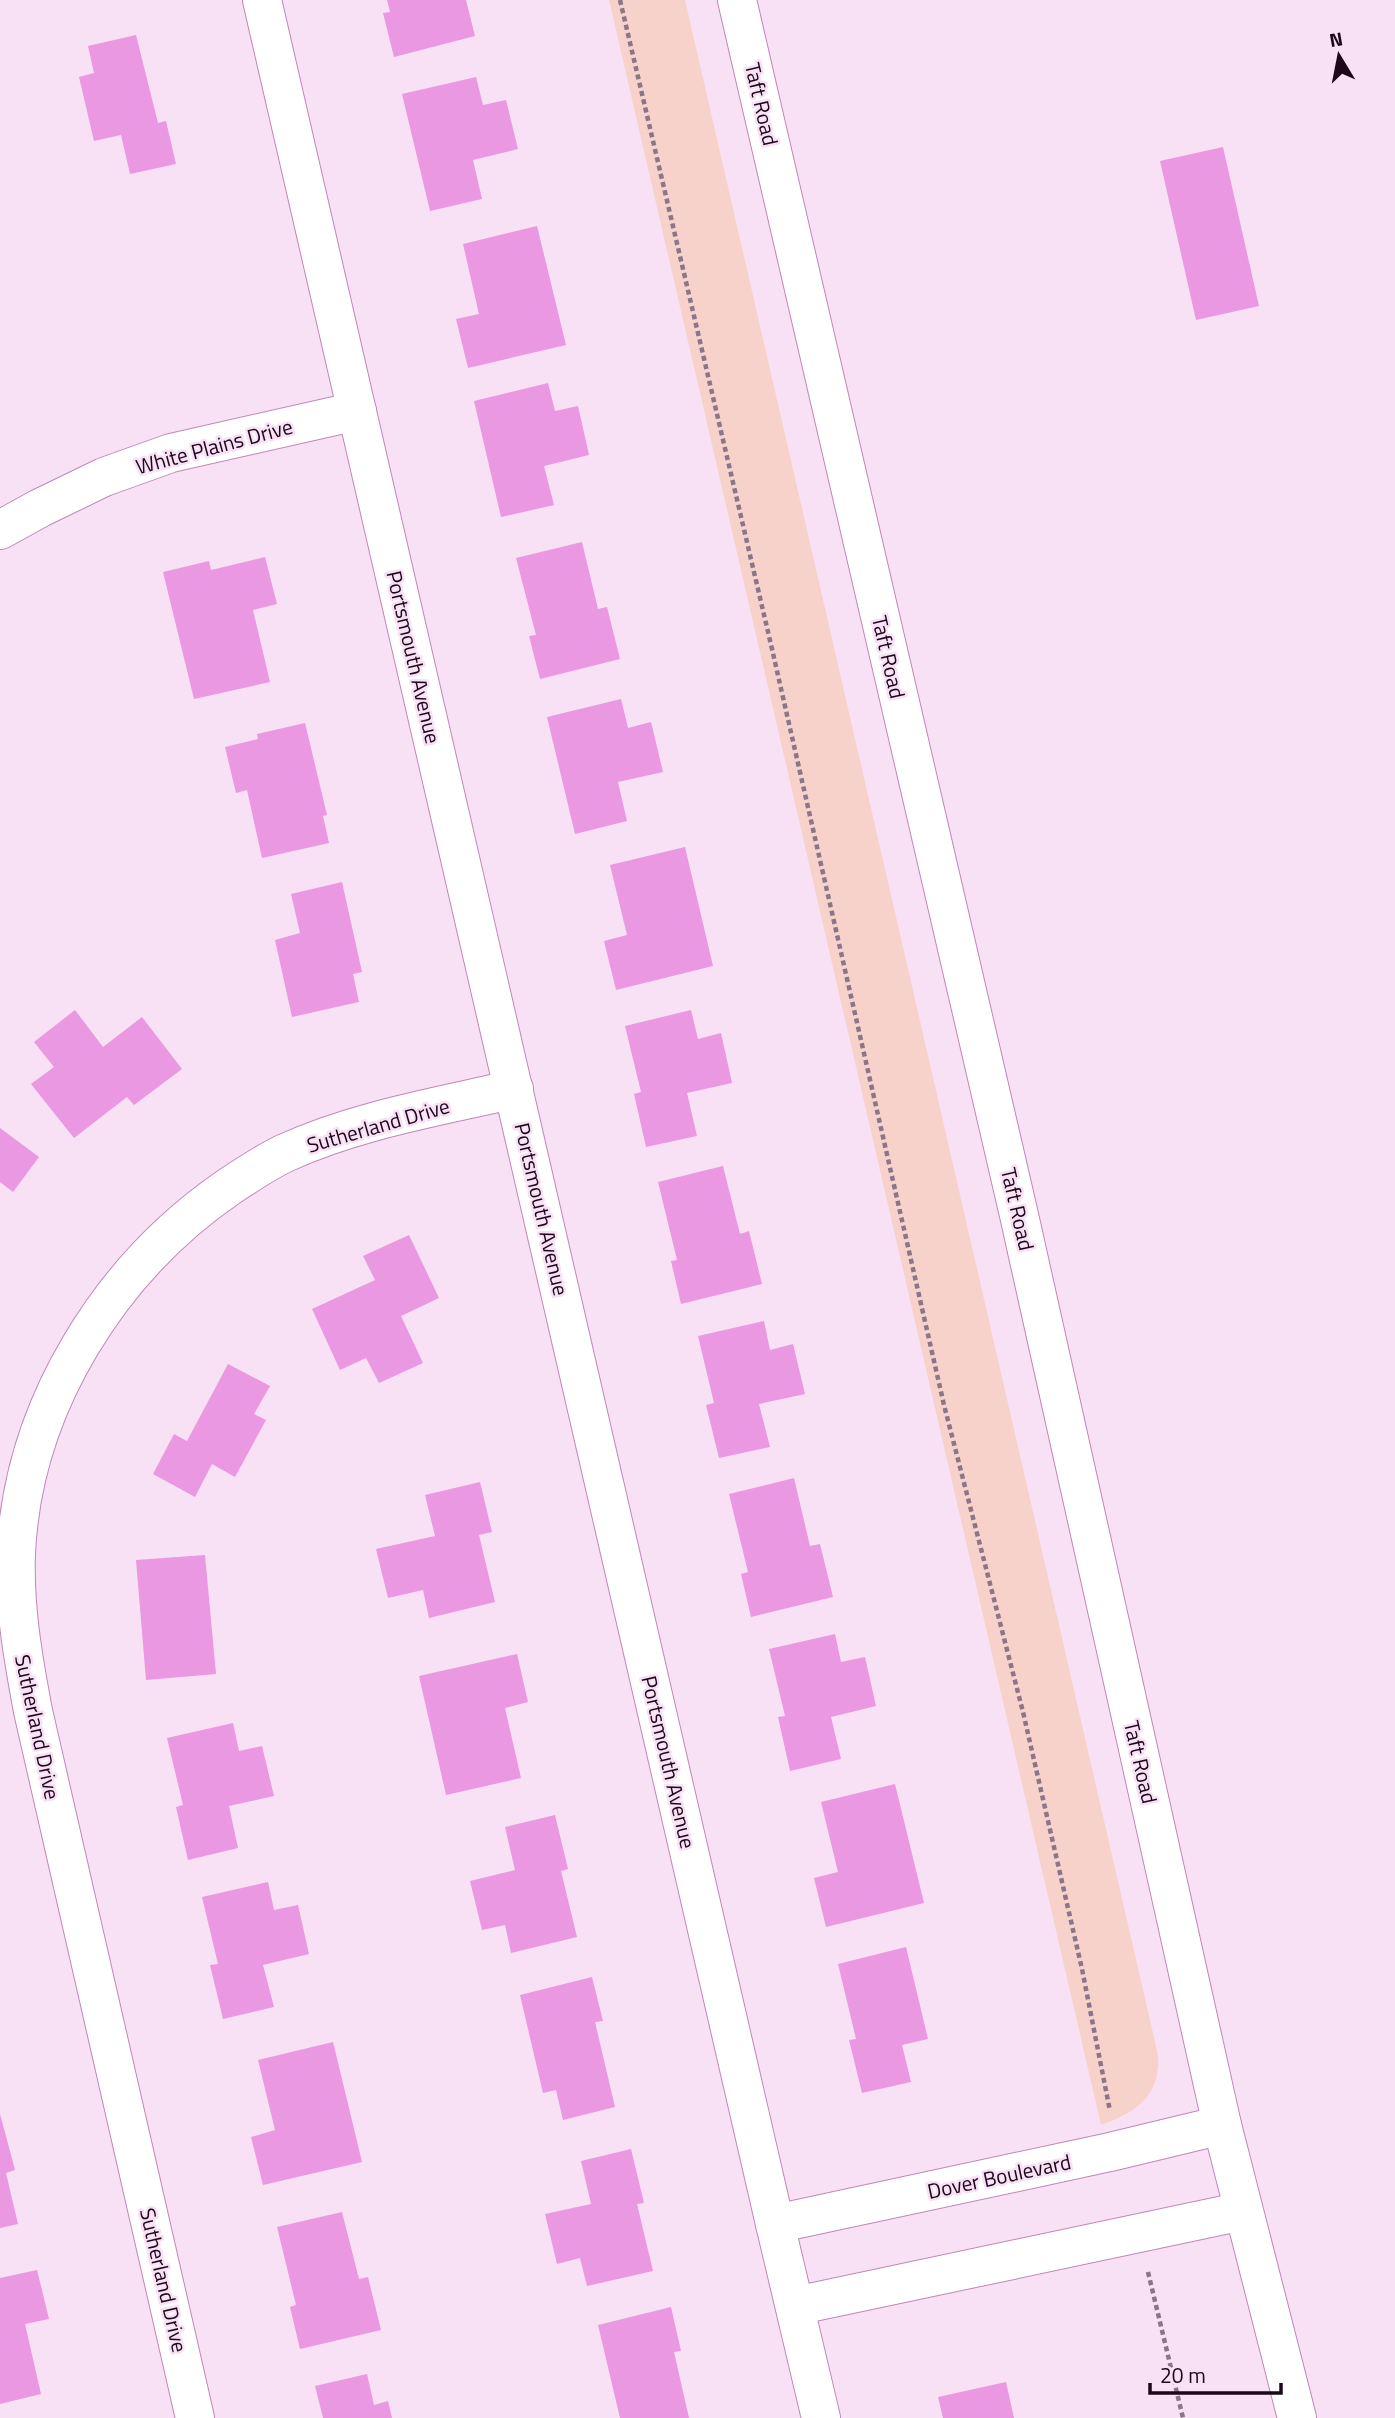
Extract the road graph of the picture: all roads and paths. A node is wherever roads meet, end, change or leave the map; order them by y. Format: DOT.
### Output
graph roads {
  1 [pos="262,0"];
  2 [pos="620,0"];
  3 [pos="737,0"];
  4 [pos="357,411"];
  5 [pos="0,530"];
  6 [pos="514,1089"];
  7 [pos="1112,2119"];
  8 [pos="1222,2125"];
  9 [pos="1243,2211"];
  10 [pos="775,2224"];
  11 [pos="1147,2267"];
  12 [pos="795,2306"];
  13 [pos="195,2418"];
  14 [pos="821,2418"];
  15 [pos="1183,2418"];
  16 [pos="1297,2418"];
  1 -- 4 [label="street, Portsmouth Avenue"];
  2 -- 7 [label="path"];
  3 -- 8 [label="street, Taft Road"];
  4 -- 5 [label="street, White Plains Drive"];
  4 -- 6 [label="street, Portsmouth Avenue"];
  6 -- 10 [label="street, Portsmouth Avenue"];
  6 -- 13 [label="street, Sutherland Drive"];
  8 -- 9 [label="street, Taft Road"];
  8 -- 10 [label="street, Dover Boulevard"];
  9 -- 12 [label="street"];
  9 -- 16 [label="street, Taft Road"];
  10 -- 12 [label="street, Portsmouth Avenue"];
  11 -- 15 [label="path"];
  12 -- 14 [label="street, Portsmouth Avenue"];
}
